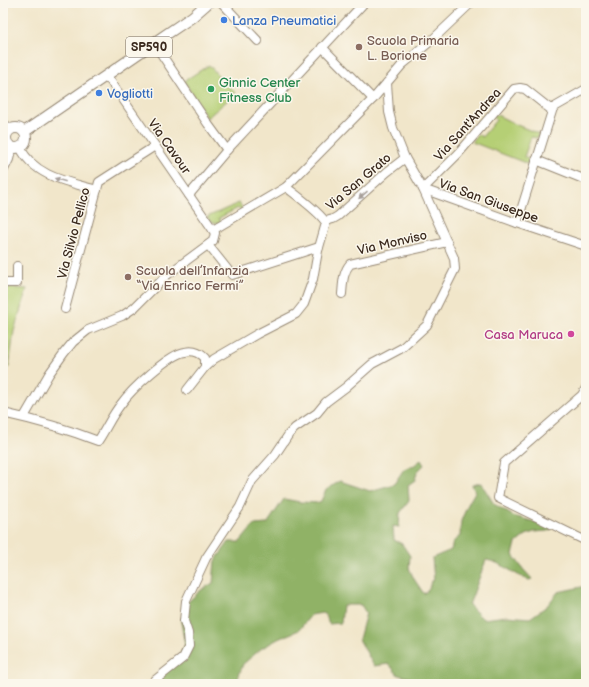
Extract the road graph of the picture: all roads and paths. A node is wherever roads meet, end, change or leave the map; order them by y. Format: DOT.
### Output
graph roads {
  1 [pos="208,3"];
  2 [pos="222,3"];
  3 [pos="364,3"];
  4 [pos="471,3"];
  5 [pos="258,41"];
  6 [pos="154,43"];
  7 [pos="322,47"];
  8 [pos="107,76"];
  9 [pos="387,83"];
  10 [pos="586,89"];
  11 [pos="373,99"];
  12 [pos="553,108"];
  13 [pos="7,126"];
  14 [pos="24,132"];
  15 [pos="155,146"];
  16 [pos="16,147"];
  17 [pos="227,150"];
  18 [pos="405,158"];
  19 [pos="536,160"];
  20 [pos="3,169"];
  21 [pos="586,180"];
  22 [pos="286,187"];
  23 [pos="423,189"];
  24 [pos="97,190"];
  25 [pos="189,195"];
  26 [pos="326,221"];
  27 [pos="517,223"];
  28 [pos="213,230"];
  29 [pos="447,242"];
  30 [pos="208,245"];
  31 [pos="586,246"];
  32 [pos="319,247"];
  33 [pos="18,266"];
  34 [pos="3,283"];
  35 [pos="342,294"];
  36 [pos="65,309"];
  37 [pos="205,367"];
  38 [pos="586,388"];
  39 [pos="187,390"];
  40 [pos="3,413"];
  41 [pos="24,417"];
  42 [pos="586,541"];
  43 [pos="153,684"];
  1 -- 6 [label="main road, SP590"];
  2 -- 5 [label="street"];
  3 -- 7 [label="street"];
  4 -- 9 [label="street"];
  6 -- 8 [label="main road, SP590"];
  6 -- 17 [label="street"];
  7 -- 11 [label="street"];
  7 -- 17 [label="street"];
  8 -- 14 [label="main road, SP590"];
  8 -- 15 [label="street, Via Cavour"];
  9 -- 11 [label="street"];
  9 -- 18 [label="street, Via San Giuseppe"];
  10 -- 12 [label="street"];
  11 -- 22 [label="street"];
  12 -- 19 [label="street"];
  12 -- 23 [label="street, Via Sant'Andrea"];
  13 -- 14 [label="main road"];
  13 -- 16 [label="main road"];
  14 -- 16 [label="main road"];
  15 -- 24 [label="street, Via Silvio Pellico"];
  15 -- 25 [label="street, Via Cavour"];
  16 -- 20 [label="main road"];
  24 -- 16 [label="street, one-way"];
  17 -- 25 [label="street"];
  18 -- 23 [label="street, Via San Giuseppe"];
  18 -- 26 [label="street, Via San Grato, one-way"];
  19 -- 21 [label="street"];
  19 -- 27 [label="street"];
  22 -- 26 [label="street"];
  22 -- 28 [label="street"];
  23 -- 27 [label="street, Via San Giuseppe"];
  23 -- 29 [label="street"];
  24 -- 36 [label="street, Via Silvio Pellico"];
  25 -- 28 [label="street, Via Cavour"];
  26 -- 32 [label="street"];
  27 -- 31 [label="street, Via San Giuseppe"];
  28 -- 30 [label="street"];
  29 -- 35 [label="street, Via Monviso"];
  29 -- 43 [label="street"];
  30 -- 32 [label="street"];
  30 -- 41 [label="street"];
  32 -- 37 [label="street"];
  33 -- 34 [label="street"];
  37 -- 39 [label="street"];
  37 -- 41 [label="street"];
  38 -- 42 [label="street"];
  40 -- 41 [label="street"];
}
